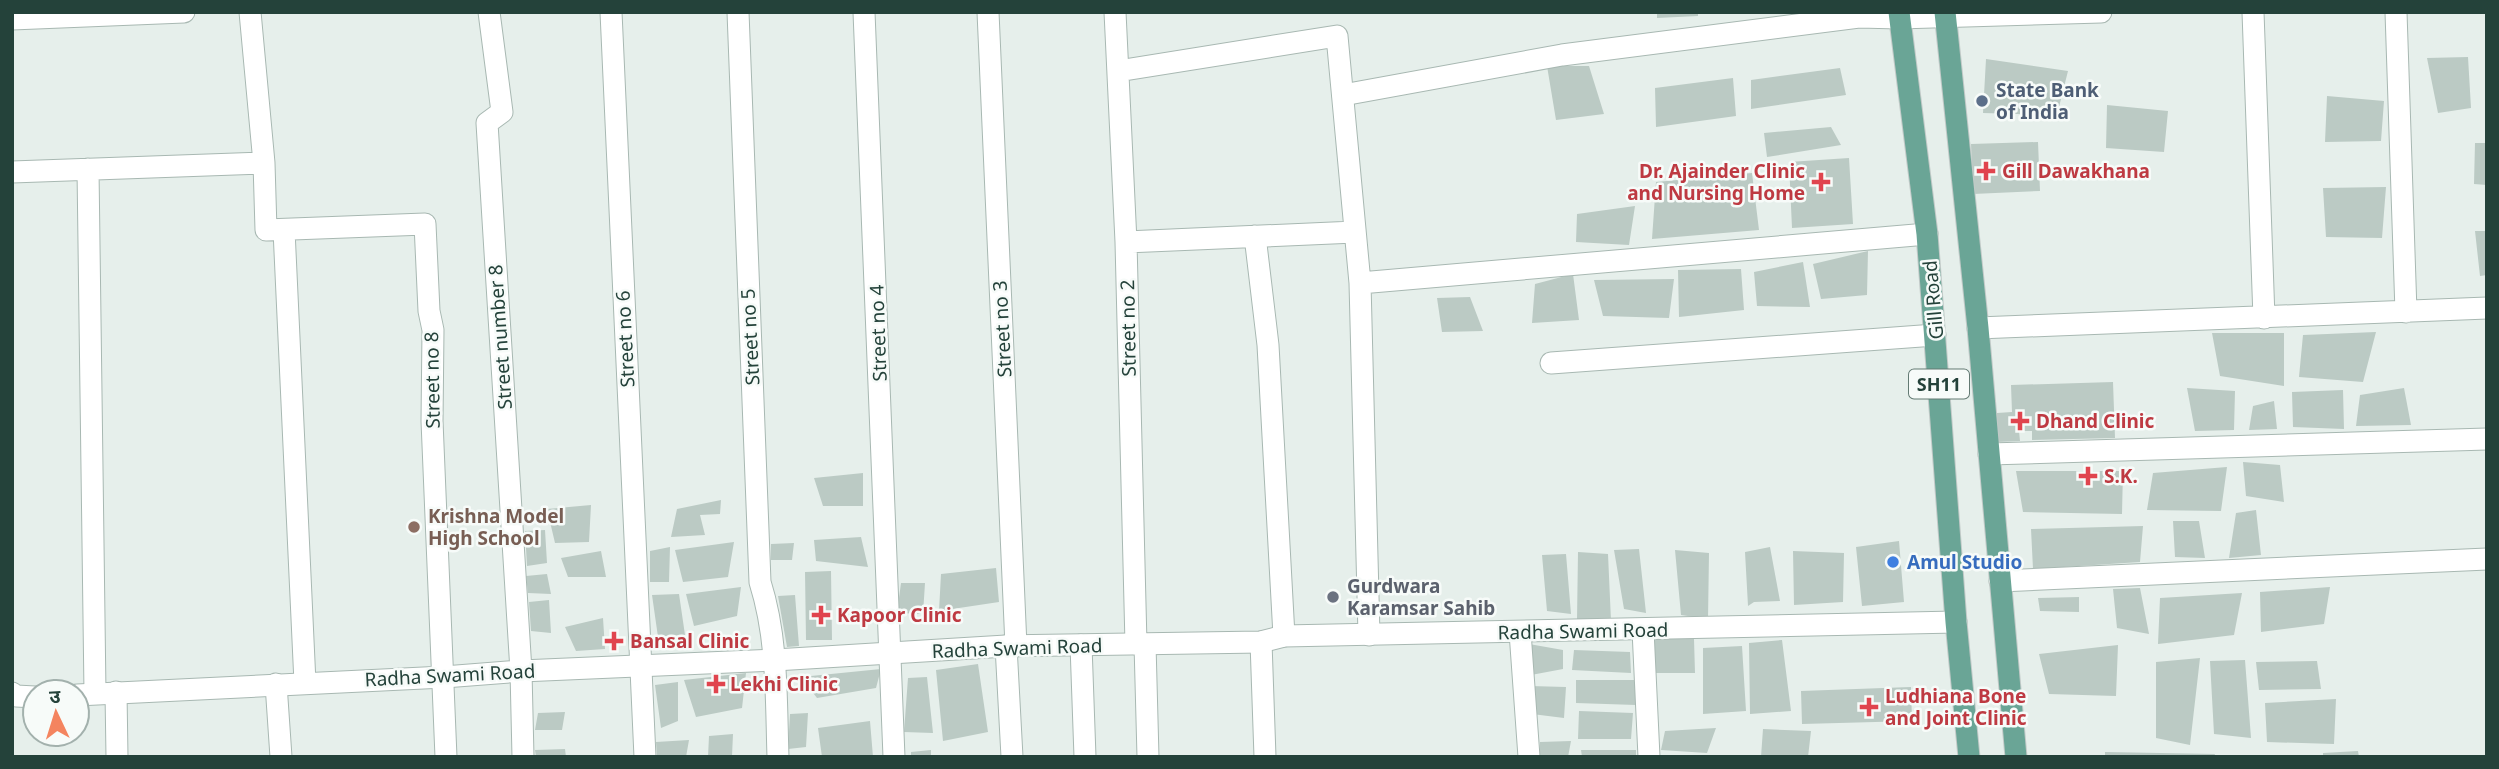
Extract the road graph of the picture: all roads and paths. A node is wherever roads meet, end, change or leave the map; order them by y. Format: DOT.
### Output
graph roads {
  1 [pos="184,12"];
  2 [pos="250,12"];
  3 [pos="489,12"];
  4 [pos="611,12"];
  5 [pos="738,12"];
  6 [pos="864,12"];
  7 [pos="988,12"];
  8 [pos="1115,12"];
  9 [pos="2101,12"];
  10 [pos="2253,12"];
  11 [pos="2396,12"];
  12 [pos="1945,14"];
  13 [pos="1899,15"];
  14 [pos="12,19"];
  15 [pos="1118,71"];
  16 [pos="1343,95"];
  17 [pos="264,163"];
  18 [pos="88,169"];
  19 [pos="12,172"];
  20 [pos="284,230"];
  21 [pos="1355,232"];
  22 [pos="1927,234"];
  23 [pos="1255,236"];
  24 [pos="1126,242"];
  25 [pos="1360,284"];
  26 [pos="2487,308"];
  27 [pos="2406,312"];
  28 [pos="2264,318"];
  29 [pos="1978,327"];
  30 [pos="1936,335"];
  31 [pos="1550,363"];
  32 [pos="2487,439"];
  33 [pos="1989,454"];
  34 [pos="2487,559"];
  35 [pos="2000,581"];
  36 [pos="1956,622"];
  37 [pos="1643,630"];
  38 [pos="1520,632"];
  39 [pos="1369,635"];
  40 [pos="1284,636"];
  41 [pos="1261,642"];
  42 [pos="1140,644"];
  43 [pos="1081,645"];
  44 [pos="1011,646"];
  45 [pos="890,653"];
  46 [pos="775,660"];
  47 [pos="642,666"];
  48 [pos="521,671"];
  49 [pos="444,677"];
  50 [pos="305,683"];
  51 [pos="276,684"];
  52 [pos="96,694"];
  53 [pos="117,757"];
  54 [pos="281,757"];
  55 [pos="446,757"];
  56 [pos="523,757"];
  57 [pos="645,757"];
  58 [pos="778,757"];
  59 [pos="894,757"];
  60 [pos="1012,757"];
  61 [pos="1085,757"];
  62 [pos="1148,757"];
  63 [pos="1265,757"];
  64 [pos="1529,757"];
  65 [pos="1649,757"];
  66 [pos="1969,757"];
  67 [pos="2016,757"];
  1 -- 14 [label="street"];
  2 -- 17 [label="street"];
  3 -- 48 [label="street, Street number 8"];
  4 -- 47 [label="street, Street no 6"];
  5 -- 46 [label="street, Street no 5"];
  6 -- 45 [label="street, Street no 4"];
  7 -- 44 [label="street, Street no 3"];
  8 -- 15 [label="street, Street no 2"];
  9 -- 12 [label="street"];
  10 -- 28 [label="street"];
  11 -- 27 [label="street"];
  12 -- 13 [label="street"];
  12 -- 29 [label="main road, SH11"];
  13 -- 16 [label="street"];
  13 -- 22 [label="main road, Gill Road / SH11"];
  15 -- 16 [label="street"];
  15 -- 24 [label="street, Street no 2"];
  16 -- 21 [label="street"];
  17 -- 18 [label="street"];
  17 -- 20 [label="street"];
  18 -- 19 [label="street"];
  18 -- 52 [label="street"];
  20 -- 49 [label="street, Street no 8"];
  20 -- 50 [label="street"];
  21 -- 23 [label="street"];
  21 -- 25 [label="street"];
  22 -- 25 [label="street"];
  22 -- 30 [label="main road, Gill Road / SH11"];
  23 -- 24 [label="street"];
  23 -- 40 [label="street"];
  24 -- 42 [label="street, Street no 2"];
  25 -- 39 [label="street"];
  26 -- 27 [label="street"];
  27 -- 28 [label="street"];
  28 -- 29 [label="street"];
  29 -- 33 [label="main road, SH11"];
  30 -- 31 [label="street"];
  30 -- 36 [label="main road, Gill Road / SH11"];
  32 -- 33 [label="street"];
  33 -- 35 [label="main road, SH11"];
  34 -- 35 [label="street"];
  35 -- 67 [label="main road, SH11"];
  36 -- 37 [label="street, Radha Swami Road"];
  36 -- 66 [label="main road, Gill Road / SH11"];
  37 -- 38 [label="street, Radha Swami Road"];
  37 -- 65 [label="street"];
  38 -- 39 [label="street, Radha Swami Road"];
  38 -- 64 [label="street"];
  39 -- 40 [label="street, Radha Swami Road"];
  40 -- 41 [label="street, Radha Swami Road"];
  41 -- 42 [label="street, Radha Swami Road"];
  41 -- 63 [label="street"];
  42 -- 43 [label="street, Radha Swami Road"];
  42 -- 62 [label="street"];
  43 -- 44 [label="street, Radha Swami Road"];
  43 -- 61 [label="street"];
  44 -- 45 [label="street, Radha Swami Road"];
  44 -- 60 [label="street, Street no 3"];
  45 -- 46 [label="street, Radha Swami Road"];
  45 -- 59 [label="street, Street no 4"];
  46 -- 47 [label="street, Radha Swami Road"];
  46 -- 58 [label="street, Street no 5"];
  47 -- 48 [label="street, Radha Swami Road"];
  47 -- 57 [label="street"];
  48 -- 49 [label="street, Radha Swami Road"];
  48 -- 56 [label="street"];
  49 -- 50 [label="street, Radha Swami Road"];
  49 -- 55 [label="street"];
  50 -- 51 [label="street, Radha Swami Road"];
  51 -- 52 [label="street, Radha Swami Road"];
  51 -- 54 [label="street"];
  52 -- 53 [label="street"];
}
